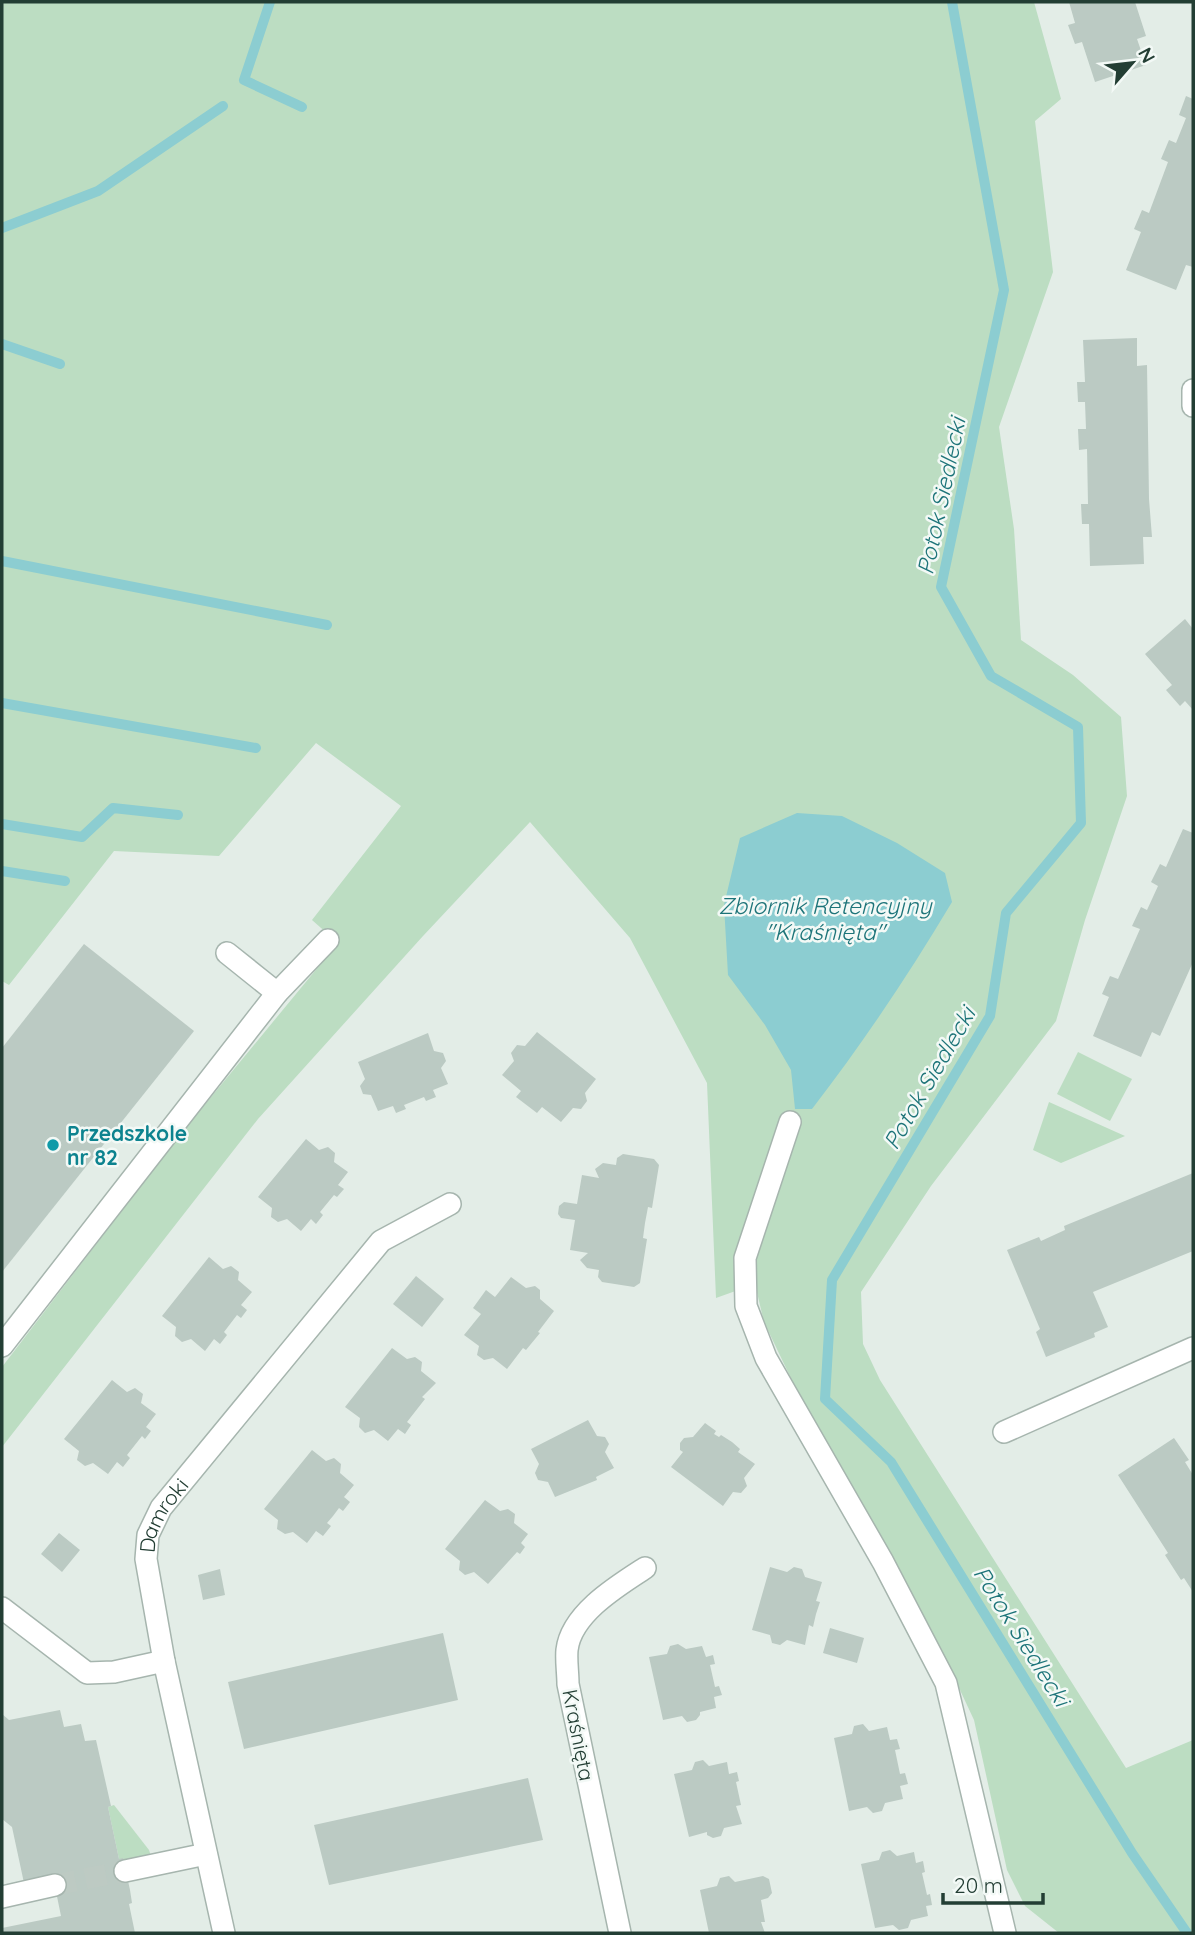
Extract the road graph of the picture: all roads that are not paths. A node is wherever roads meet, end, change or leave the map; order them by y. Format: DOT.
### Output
graph roads {
  1 [pos="1193,390"];
  2 [pos="1193,406"];
  3 [pos="328,940"];
  4 [pos="227,953"];
  5 [pos="277,993"];
  6 [pos="790,1122"];
  7 [pos="450,1204"];
  8 [pos="2,1346"];
  9 [pos="1193,1348"];
  10 [pos="1004,1432"];
  11 [pos="645,1568"];
  12 [pos="2,1608"];
  13 [pos="164,1661"];
  14 [pos="206,1854"];
  15 [pos="125,1871"];
  16 [pos="55,1885"];
  17 [pos="2,1897"];
  18 [pos="223,1933"];
  19 [pos="620,1933"];
  20 [pos="1005,1933"];
  1 -- 2 [label="street"];
  3 -- 5 [label="street"];
  4 -- 5 [label="street"];
  5 -- 8 [label="street"];
  6 -- 20 [label="street"];
  7 -- 13 [label="street, Damroki"];
  9 -- 10 [label="street"];
  11 -- 19 [label="street, Kraśnięta"];
  12 -- 13 [label="street"];
  13 -- 14 [label="street, Damroki"];
  14 -- 15 [label="street"];
  14 -- 18 [label="street, Damroki"];
  16 -- 17 [label="street"];
}
